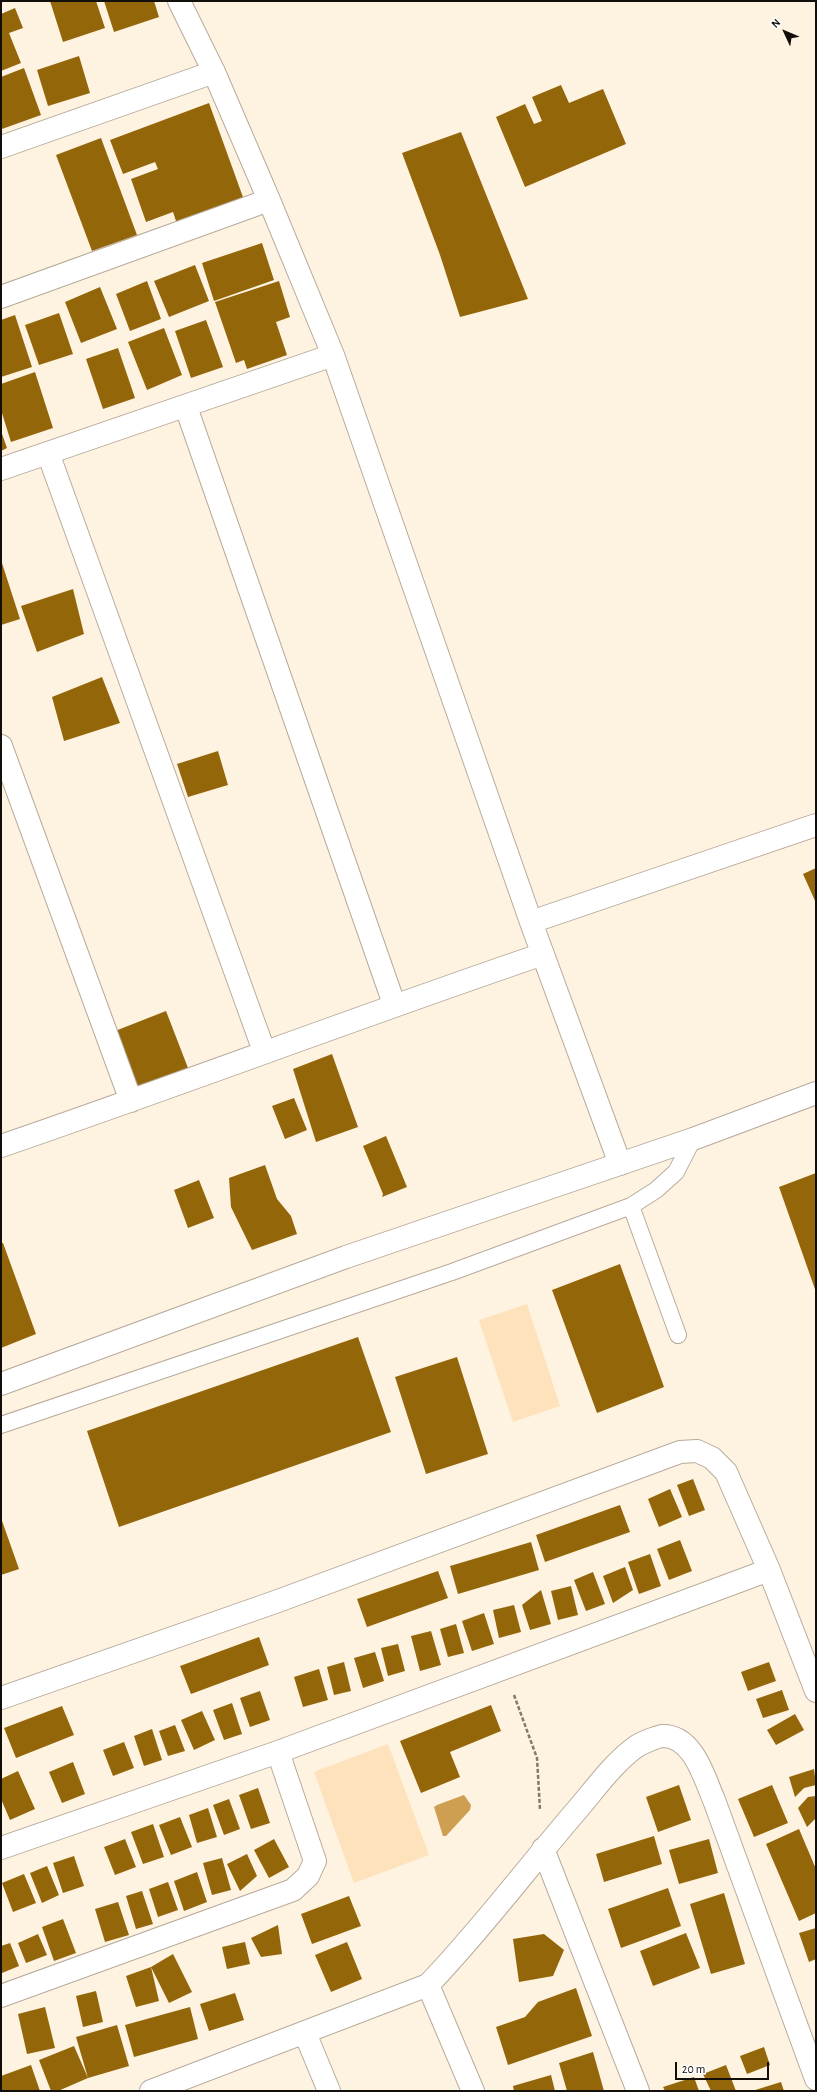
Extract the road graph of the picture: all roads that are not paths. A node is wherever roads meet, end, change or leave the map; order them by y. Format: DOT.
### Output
graph roads {
  1 [pos="179,1"];
  2 [pos="214,72"];
  3 [pos="1,147"];
  4 [pos="269,200"];
  5 [pos="1,297"];
  6 [pos="333,356"];
  7 [pos="186,407"];
  8 [pos="48,453"];
  9 [pos="1,469"];
  10 [pos="1,746"];
  11 [pos="816,826"];
  12 [pos="531,922"];
  13 [pos="543,954"];
  14 [pos="394,1004"];
  15 [pos="264,1052"];
  16 [pos="816,1093"];
  17 [pos="131,1102"];
  18 [pos="693,1139"];
  19 [pos="1,1146"];
  20 [pos="620,1164"];
  21 [pos="632,1206"];
  22 [pos="678,1335"];
  23 [pos="1,1384"];
  24 [pos="1,1425"];
  25 [pos="769,1570"];
  26 [pos="816,1691"];
  27 [pos="1,1698"];
  28 [pos="278,1752"];
  29 [pos="1,1848"];
  30 [pos="543,1849"];
  31 [pos="428,1985"];
  32 [pos="1,1996"];
  33 [pos="305,2033"];
  34 [pos="816,2079"];
  35 [pos="184,2085"];
  36 [pos="152,2091"];
  37 [pos="329,2091"];
  38 [pos="473,2091"];
  39 [pos="638,2091"];
  1 -- 2 [label="street"];
  2 -- 3 [label="street"];
  2 -- 4 [label="street"];
  4 -- 5 [label="street"];
  4 -- 6 [label="street"];
  6 -- 7 [label="street"];
  6 -- 12 [label="street"];
  7 -- 8 [label="street"];
  7 -- 14 [label="street"];
  8 -- 9 [label="street"];
  8 -- 15 [label="street"];
  10 -- 17 [label="street"];
  11 -- 12 [label="street"];
  12 -- 13 [label="street"];
  13 -- 14 [label="street"];
  13 -- 20 [label="street"];
  14 -- 15 [label="street"];
  15 -- 17 [label="street"];
  16 -- 18 [label="street"];
  17 -- 19 [label="street"];
  18 -- 20 [label="street"];
  18 -- 21 [label="lane"];
  20 -- 23 [label="street"];
  21 -- 22 [label="lane"];
  21 -- 24 [label="lane"];
  25 -- 26 [label="street"];
  25 -- 27 [label="street"];
  25 -- 28 [label="street"];
  28 -- 29 [label="street"];
  28 -- 32 [label="street"];
  30 -- 31 [label="street"];
  30 -- 34 [label="street"];
  30 -- 39 [label="street"];
  31 -- 33 [label="street"];
  31 -- 38 [label="street"];
  33 -- 35 [label="street"];
  33 -- 37 [label="street"];
  35 -- 36 [label="street"];
}
